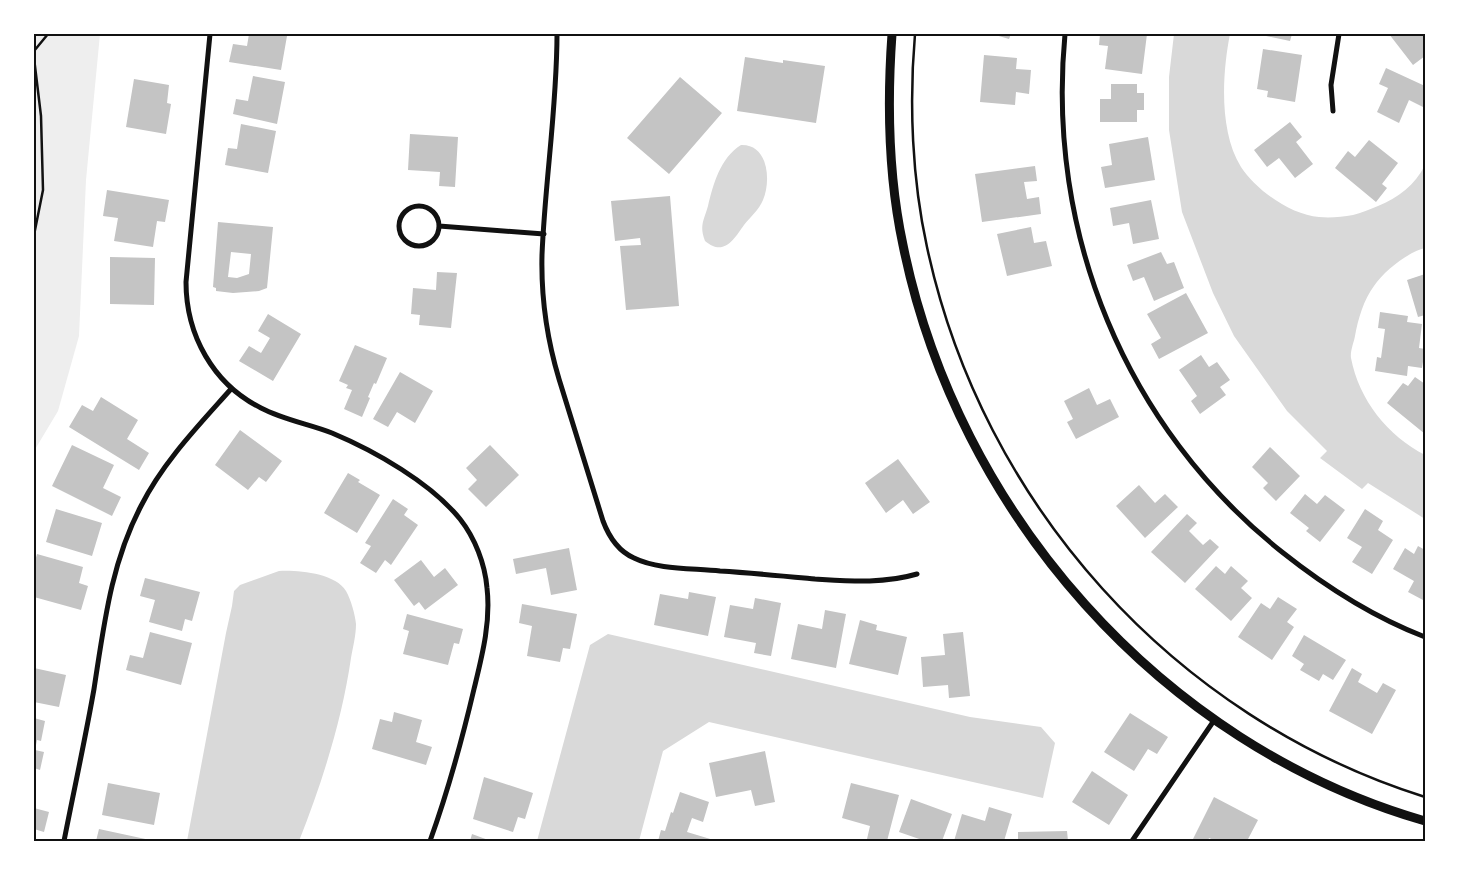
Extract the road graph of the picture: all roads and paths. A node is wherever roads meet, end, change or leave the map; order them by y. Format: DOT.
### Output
graph roads {
  1 [pos="48,34"];
  2 [pos="210,34"];
  3 [pos="557,34"];
  4 [pos="892,34"];
  5 [pos="915,34"];
  6 [pos="1065,34"];
  7 [pos="1339,34"];
  8 [pos="34,51"];
  9 [pos="34,58"];
  10 [pos="1333,111"];
  11 [pos="439,226"];
  12 [pos="544,234"];
  13 [pos="34,235"];
  14 [pos="231,389"];
  15 [pos="917,574"];
  16 [pos="1425,637"];
  17 [pos="1215,719"];
  18 [pos="1425,797"];
  19 [pos="1425,821"];
  20 [pos="64,841"];
  21 [pos="430,841"];
  22 [pos="1132,841"];
  1 -- 8 [label="path"];
  2 -- 14 [label="street"];
  3 -- 12 [label="street"];
  4 -- 17 [label="street"];
  5 -- 18 [label="path"];
  6 -- 16 [label="street"];
  7 -- 10 [label="street"];
  9 -- 13 [label="path"];
  11 -- 11 [label="street"];
  11 -- 12 [label="street"];
  12 -- 15 [label="street"];
  14 -- 20 [label="street"];
  14 -- 21 [label="street"];
  17 -- 19 [label="street"];
  17 -- 22 [label="street"];
}
